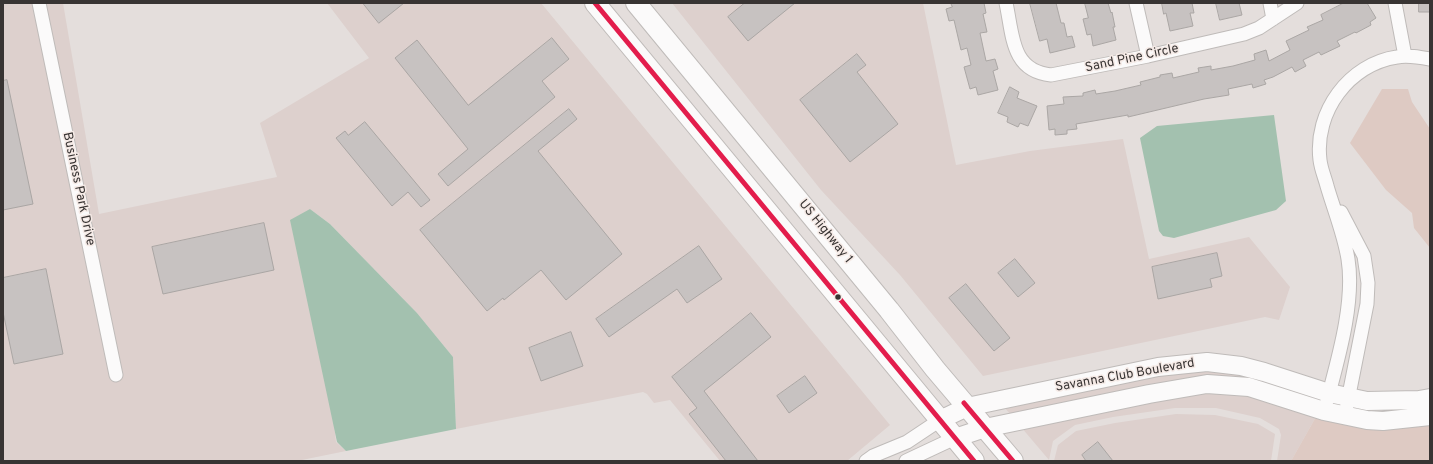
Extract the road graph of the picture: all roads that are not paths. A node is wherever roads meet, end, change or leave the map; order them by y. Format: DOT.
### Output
graph roads {
  1 [pos="39,3"];
  2 [pos="595,3"];
  3 [pos="636,3"];
  4 [pos="1006,3"];
  5 [pos="1136,3"];
  6 [pos="1270,3"];
  7 [pos="1297,3"];
  8 [pos="1395,3"];
  9 [pos="1273,19"];
  10 [pos="1148,56"];
  11 [pos="1405,56"];
  12 [pos="1430,59"];
  13 [pos="1326,182"];
  14 [pos="116,375"];
  15 [pos="1329,393"];
  16 [pos="1349,397"];
  17 [pos="1430,398"];
  18 [pos="967,407"];
  19 [pos="1324,411"];
  20 [pos="1345,415"];
  21 [pos="1430,416"];
  22 [pos="940,420"];
  23 [pos="985,428"];
  24 [pos="955,438"];
  25 [pos="866,461"];
  26 [pos="906,461"];
  27 [pos="974,461"];
  28 [pos="1013,461"];
  1 -- 14 [label="street, Business Park Drive"];
  2 -- 22 [label="main road"];
  3 -- 18 [label="main road, US Highway 1"];
  4 -- 10 [label="street, Sand Pine Circle"];
  5 -- 10 [label="street"];
  6 -- 9 [label="street"];
  7 -- 9 [label="street, Sand Pine Circle"];
  8 -- 11 [label="street"];
  9 -- 10 [label="street, Sand Pine Circle"];
  11 -- 12 [label="street"];
  11 -- 13 [label="street"];
  13 -- 15 [label="street"];
  13 -- 16 [label="street"];
  15 -- 16 [label="street, Savanna Club Boulevard"];
  15 -- 18 [label="street, Savanna Club Boulevard"];
  15 -- 19 [label="street"];
  16 -- 17 [label="street, Savanna Club Boulevard"];
  16 -- 20 [label="street"];
  18 -- 22 [label="street, Savanna Club Boulevard"];
  18 -- 23 [label="main road, US Highway 1"];
  19 -- 20 [label="street, Savanna Club Boulevard"];
  19 -- 23 [label="street, Savanna Club Boulevard"];
  20 -- 21 [label="street, Savanna Club Boulevard"];
  22 -- 24 [label="main road"];
  22 -- 25 [label="street"];
  23 -- 24 [label="street, Savanna Club Boulevard"];
  23 -- 28 [label="main road, US Highway 1"];
  24 -- 26 [label="street"];
  24 -- 27 [label="main road"];
}
